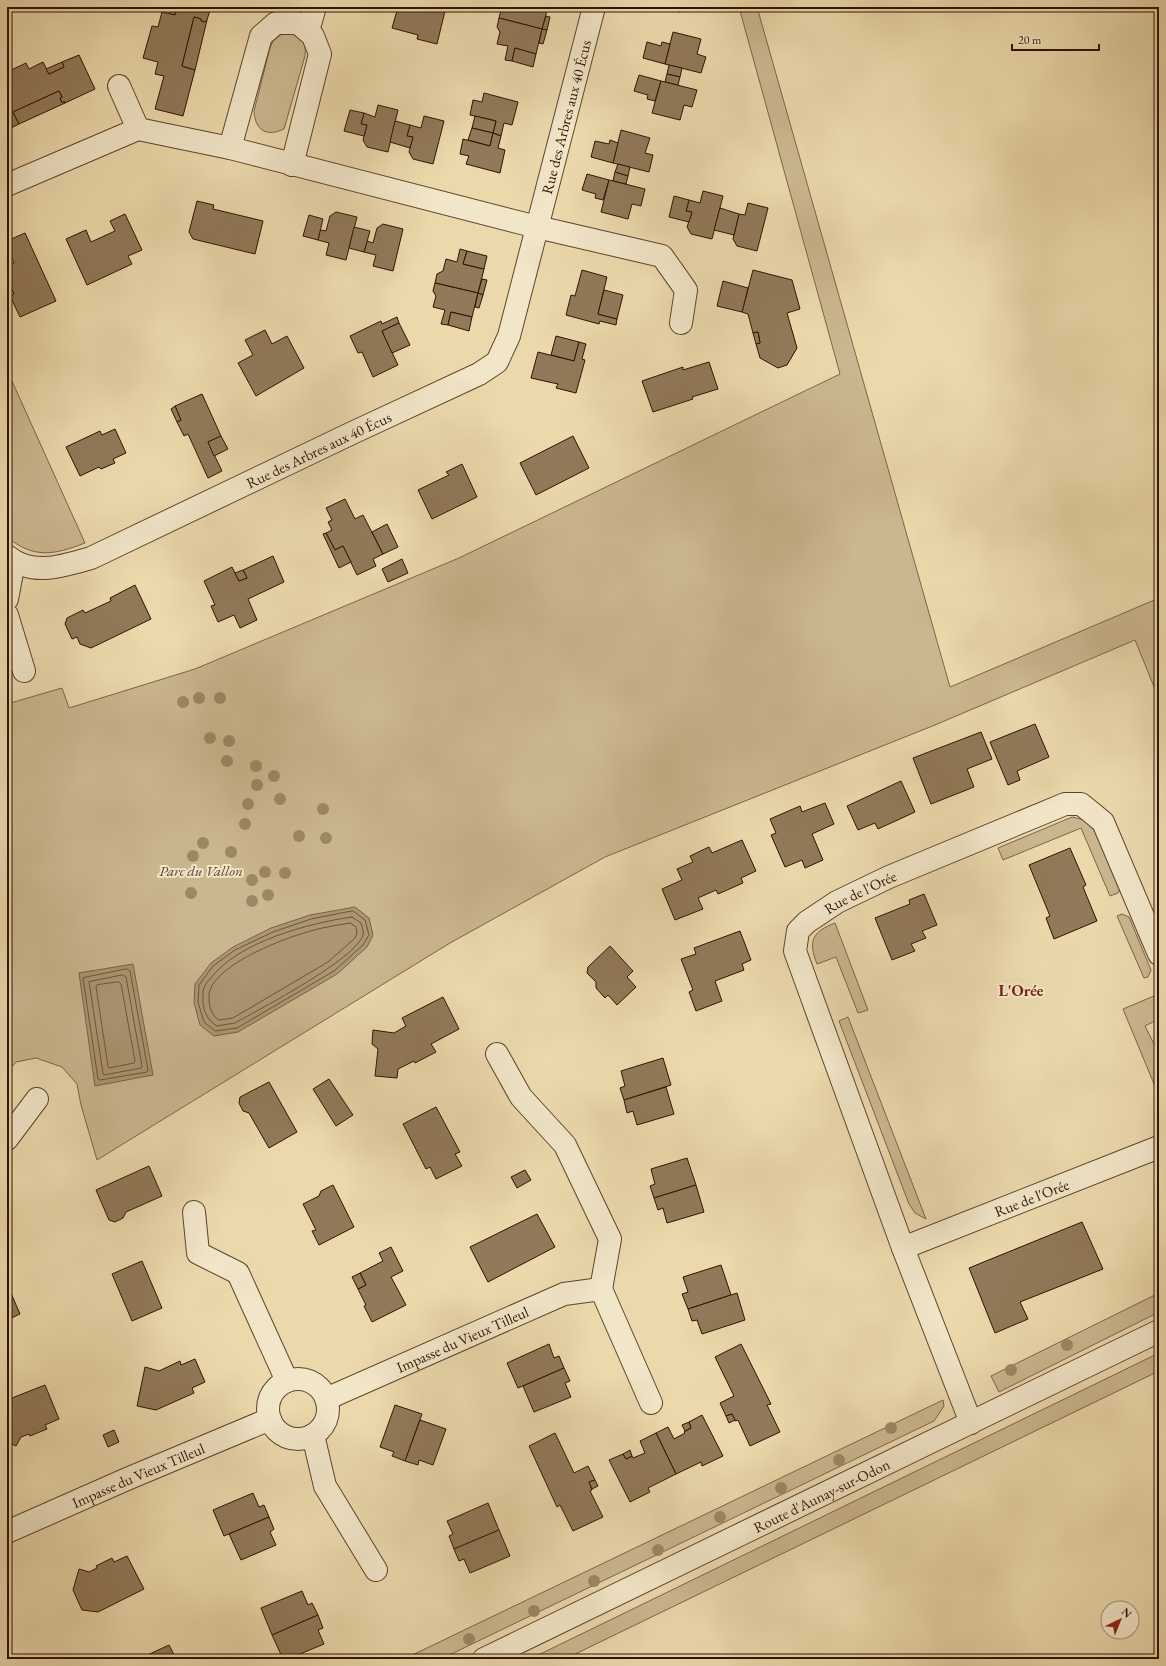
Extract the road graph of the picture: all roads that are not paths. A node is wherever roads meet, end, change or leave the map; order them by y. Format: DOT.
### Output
graph roads {
  1 [pos="315,7"];
  2 [pos="594,7"];
  3 [pos="308,31"];
  4 [pos="119,86"];
  5 [pos="138,129"];
  6 [pos="230,148"];
  7 [pos="292,165"];
  8 [pos="7,185"];
  9 [pos="537,227"];
  10 [pos="682,323"];
  11 [pos="11,559"];
  12 [pos="7,599"];
  13 [pos="7,615"];
  14 [pos="24,671"];
  15 [pos="1159,954"];
  16 [pos="498,1054"];
  17 [pos="36,1099"];
  18 [pos="7,1139"];
  19 [pos="1159,1147"];
  20 [pos="194,1212"];
  21 [pos="903,1248"];
  22 [pos="601,1289"];
  23 [pos="1159,1331"];
  24 [pos="287,1381"];
  25 [pos="326,1399"];
  26 [pos="651,1403"];
  27 [pos="270,1419"];
  28 [pos="971,1423"];
  29 [pos="313,1435"];
  30 [pos="7,1532"];
  31 [pos="376,1570"];
  32 [pos="484,1659"];
  1 -- 3 [label="street"];
  2 -- 9 [label="street, Rue des Arbres aux 40 Écus"];
  3 -- 6 [label="street"];
  3 -- 7 [label="street"];
  4 -- 5 [label="street"];
  5 -- 6 [label="street"];
  5 -- 8 [label="street"];
  6 -- 7 [label="street"];
  7 -- 9 [label="street"];
  9 -- 10 [label="street"];
  9 -- 11 [label="street, Rue des Arbres aux 40 Écus"];
  11 -- 12 [label="street"];
  13 -- 14 [label="street"];
  15 -- 21 [label="street, Rue de l'Orée"];
  16 -- 22 [label="street"];
  17 -- 18 [label="street"];
  19 -- 21 [label="street, Rue de l'Orée"];
  20 -- 24 [label="street"];
  21 -- 28 [label="street, Rue de l'Orée"];
  22 -- 25 [label="street, Impasse du Vieux Tilleul"];
  22 -- 26 [label="street"];
  23 -- 28 [label="street, Route d'Aunay-sur-Odon"];
  24 -- 25 [label="street"];
  24 -- 27 [label="street"];
  25 -- 29 [label="street"];
  27 -- 29 [label="street"];
  27 -- 30 [label="street, Impasse du Vieux Tilleul"];
  28 -- 32 [label="street, Route d'Aunay-sur-Odon"];
  29 -- 31 [label="street"];
}
